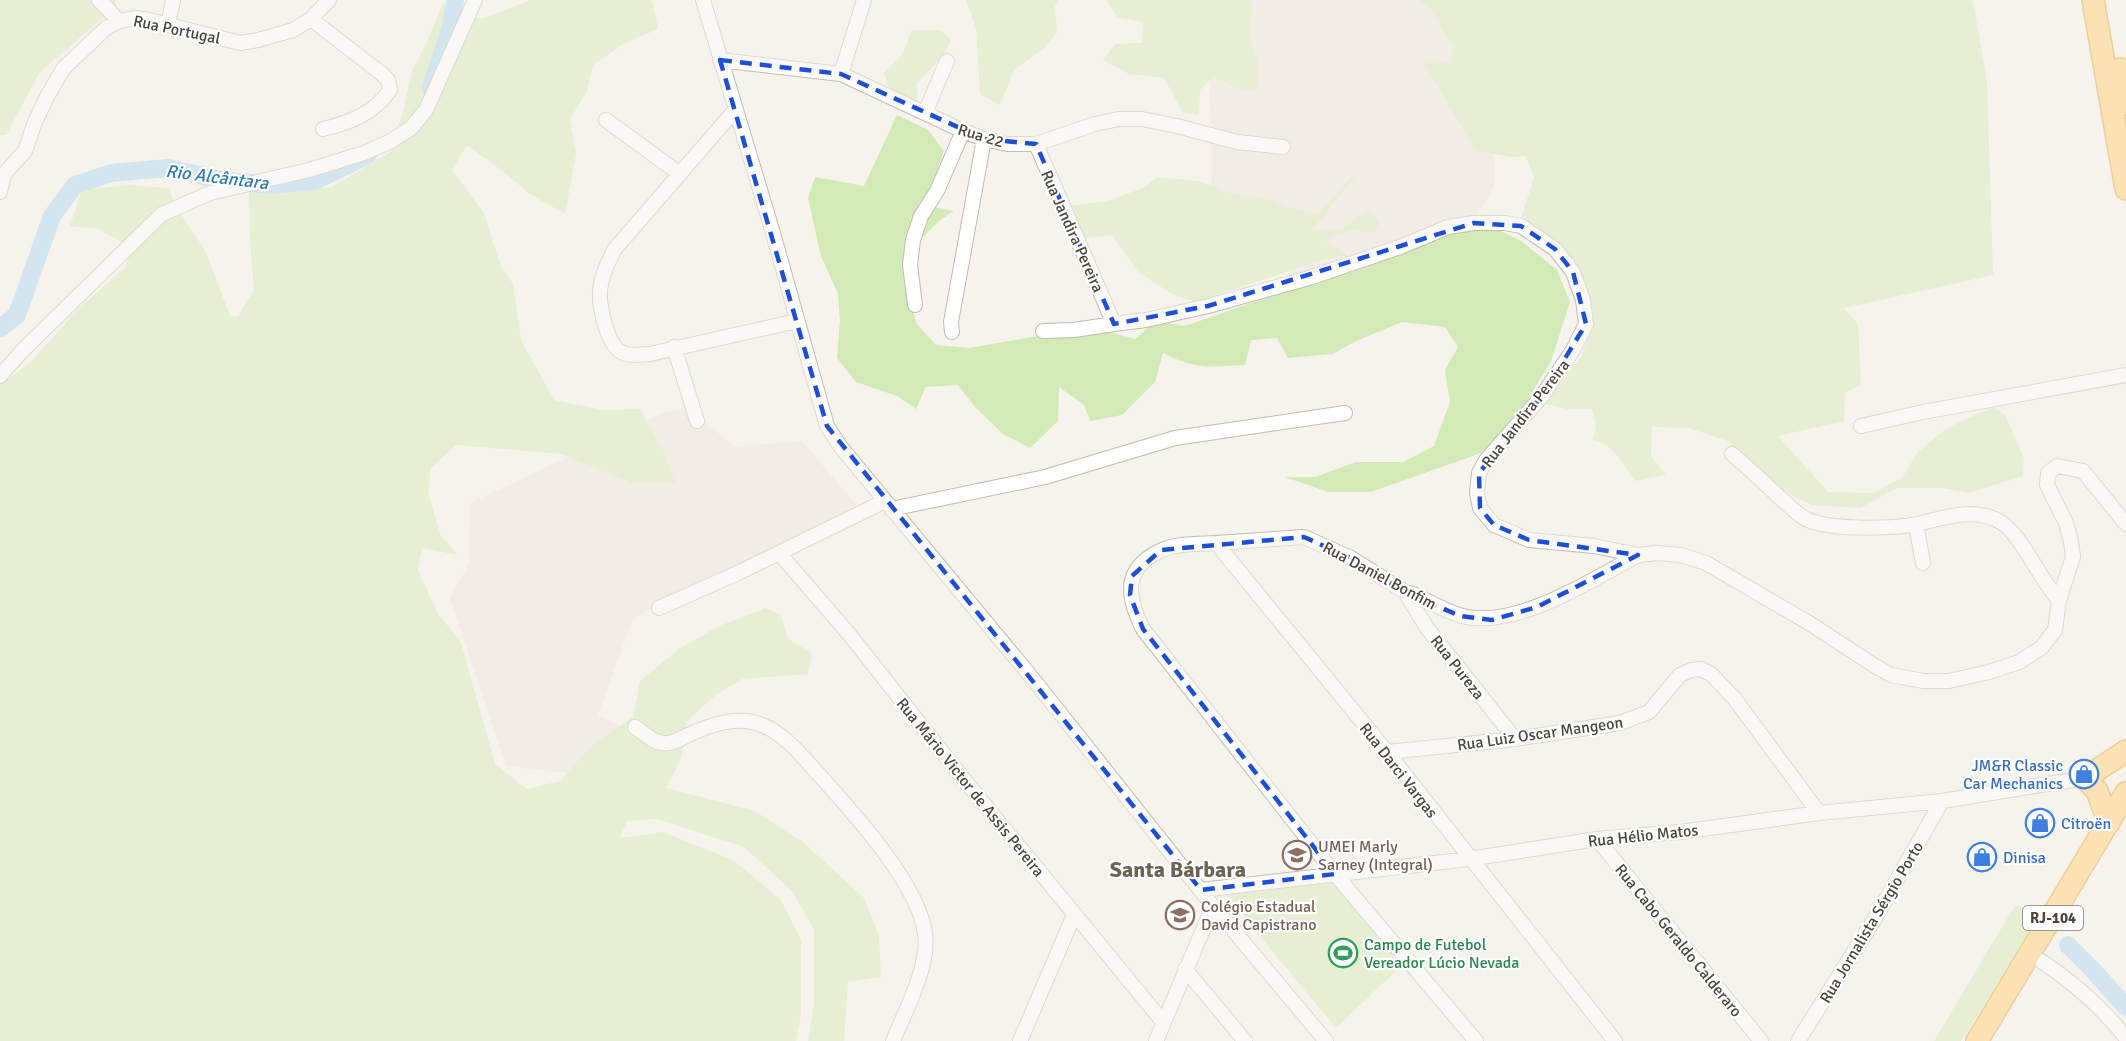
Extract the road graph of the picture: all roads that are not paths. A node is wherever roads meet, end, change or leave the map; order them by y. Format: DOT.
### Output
graph roads {
  1 [pos="99,0"];
  2 [pos="173,0"];
  3 [pos="328,0"];
  4 [pos="475,0"];
  5 [pos="703,0"];
  6 [pos="864,0"];
  7 [pos="2092,0"];
  8 [pos="2107,0"];
  9 [pos="311,19"];
  10 [pos="119,21"];
  11 [pos="168,25"];
  12 [pos="720,60"];
  13 [pos="947,61"];
  14 [pos="842,74"];
  15 [pos="2126,104"];
  16 [pos="735,110"];
  17 [pos="925,113"];
  18 [pos="606,120"];
  19 [pos="323,129"];
  20 [pos="963,131"];
  21 [pos="984,139"];
  22 [pos="1036,144"];
  23 [pos="1283,147"];
  24 [pos="680,174"];
  25 [pos="2126,189"];
  26 [pos="0,192"];
  27 [pos="915,305"];
  28 [pos="797,321"];
  29 [pos="1114,324"];
  30 [pos="1043,331"];
  31 [pos="952,332"];
  32 [pos="674,347"];
  33 [pos="2126,375"];
  34 [pos="0,376"];
  35 [pos="1345,413"];
  36 [pos="697,422"];
  37 [pos="1861,426"];
  38 [pos="1732,453"];
  39 [pos="888,505"];
  40 [pos="1916,524"];
  41 [pos="2126,524"];
  42 [pos="1215,543"];
  43 [pos="778,553"];
  44 [pos="1638,555"];
  45 [pos="1923,563"];
  46 [pos="1405,592"];
  47 [pos="2059,600"];
  48 [pos="659,608"];
  49 [pos="635,727"];
  50 [pos="1515,739"];
  51 [pos="1387,752"];
  52 [pos="2126,752"];
  53 [pos="2085,778"];
  54 [pos="2126,793"];
  55 [pos="1942,801"];
  56 [pos="1819,813"];
  57 [pos="2117,821"];
  58 [pos="1597,839"];
  59 [pos="1470,859"];
  60 [pos="1335,874"];
  61 [pos="1201,890"];
  62 [pos="1213,906"];
  63 [pos="1074,915"];
  64 [pos="2041,961"];
  65 [pos="1185,969"];
  66 [pos="1163,1022"];
  67 [pos="2126,1038"];
  68 [pos="893,1041"];
  69 [pos="1020,1041"];
  70 [pos="1156,1041"];
  71 [pos="1245,1041"];
  72 [pos="1326,1041"];
  73 [pos="1476,1041"];
  74 [pos="1615,1041"];
  75 [pos="1761,1041"];
  76 [pos="1798,1041"];
  77 [pos="1977,1041"];
  78 [pos="1990,1041"];
  1 -- 10 [label="street"];
  2 -- 11 [label="street"];
  3 -- 9 [label="street, Rua Portugal"];
  4 -- 34 [label="street"];
  5 -- 12 [label="street"];
  6 -- 14 [label="street"];
  7 -- 25 [label="highway"];
  8 -- 15 [label="highway"];
  9 -- 11 [label="street, Rua Portugal"];
  9 -- 19 [label="street"];
  10 -- 11 [label="street, Rua Portugal"];
  10 -- 26 [label="street, Rua Portugal"];
  12 -- 14 [label="street, Rua 22"];
  12 -- 16 [label="street"];
  13 -- 17 [label="street"];
  14 -- 17 [label="street, Rua 22"];
  16 -- 24 [label="street"];
  16 -- 28 [label="street"];
  17 -- 20 [label="street, Rua 22"];
  18 -- 24 [label="street"];
  20 -- 21 [label="street, Rua 22"];
  20 -- 27 [label="street"];
  21 -- 22 [label="street, Rua 22"];
  21 -- 31 [label="street"];
  22 -- 23 [label="street, Rua 22"];
  22 -- 29 [label="street, Rua Jandira Pereira"];
  24 -- 32 [label="street"];
  28 -- 32 [label="street"];
  28 -- 39 [label="street"];
  29 -- 30 [label="street"];
  29 -- 44 [label="street, Rua Jandira Pereira"];
  32 -- 36 [label="street"];
  33 -- 37 [label="street"];
  35 -- 39 [label="street"];
  38 -- 40 [label="street"];
  39 -- 43 [label="street"];
  39 -- 61 [label="street"];
  40 -- 45 [label="street"];
  40 -- 47 [label="street"];
  41 -- 47 [label="street, Rua Jandira Pereira"];
  42 -- 46 [label="street, Rua Daniel Bonfim"];
  42 -- 51 [label="street, Rua Darci Vargas"];
  42 -- 60 [label="street"];
  43 -- 48 [label="street"];
  43 -- 63 [label="street, Rua Mário Victor de Assis Pereira"];
  44 -- 46 [label="street, Rua Daniel Bonfim"];
  44 -- 47 [label="street, Rua Jandira Pereira"];
  46 -- 50 [label="street, Rua Pureza"];
  49 -- 68 [label="street"];
  50 -- 51 [label="street, Rua Luiz Oscar Mangeon"];
  50 -- 56 [label="street, Rua Luiz Oscar Mangeon"];
  51 -- 59 [label="street, Rua Darci Vargas"];
  52 -- 53 [label="highway"];
  53 -- 55 [label="street, Rua Hélio Matos"];
  53 -- 57 [label="highway"];
  54 -- 57 [label="highway, RJ-104"];
  55 -- 56 [label="street, Rua Hélio Matos"];
  55 -- 76 [label="street, Rua Jornalista Sérgio Porto"];
  56 -- 58 [label="street, Rua Hélio Matos"];
  57 -- 64 [label="highway, RJ-104"];
  57 -- 77 [label="highway, RJ-104"];
  58 -- 59 [label="street, Rua Hélio Matos"];
  58 -- 75 [label="street, Rua Cabo Geraldo Calderaro"];
  59 -- 60 [label="street, Rua Hélio Matos"];
  59 -- 74 [label="street, Rua Darci Vargas"];
  60 -- 61 [label="street, Rua Hélio Matos"];
  60 -- 73 [label="street"];
  61 -- 62 [label="street"];
  62 -- 65 [label="street"];
  62 -- 72 [label="street"];
  63 -- 66 [label="street, Rua Mário Victor de Assis Pereira"];
  63 -- 69 [label="street"];
  64 -- 67 [label="street"];
  64 -- 78 [label="highway, RJ-104"];
  65 -- 66 [label="street"];
  65 -- 71 [label="street"];
  66 -- 70 [label="street"];
}
